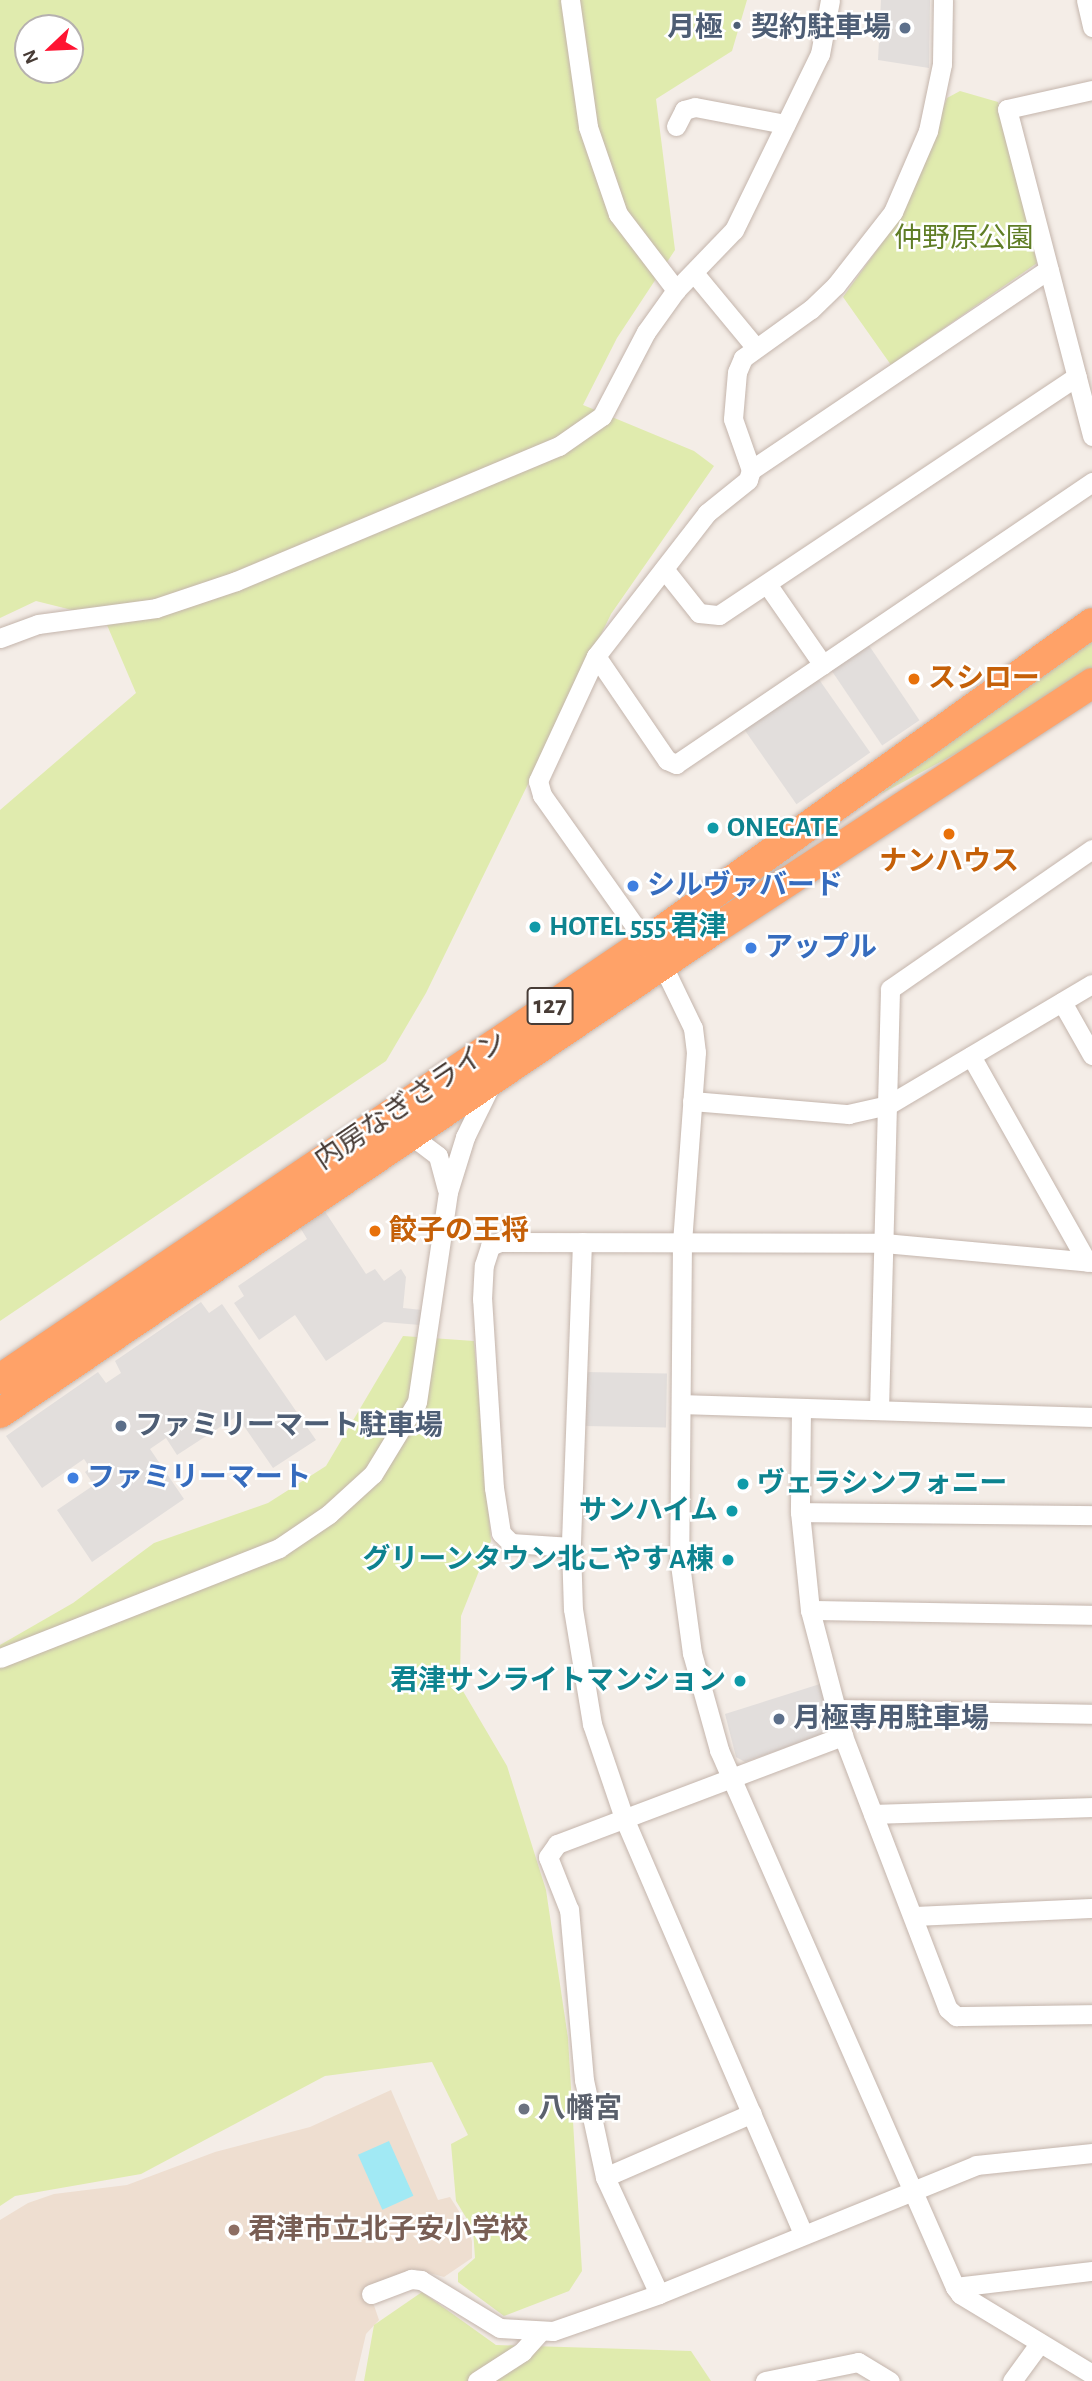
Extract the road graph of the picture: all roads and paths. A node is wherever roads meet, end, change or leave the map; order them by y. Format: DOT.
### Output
graph roads {
  1 [pos="570,0"];
  2 [pos="830,0"];
  3 [pos="943,0"];
  4 [pos="1086,0"];
  5 [pos="1092,27"];
  6 [pos="1092,90"];
  7 [pos="785,124"];
  8 [pos="676,126"];
  9 [pos="1049,269"];
  10 [pos="694,273"];
  11 [pos="676,290"];
  12 [pos="756,348"];
  13 [pos="1077,376"];
  14 [pos="1092,436"];
  15 [pos="751,470"];
  16 [pos="1092,482"];
  17 [pos="664,569"];
  18 [pos="767,584"];
  19 [pos="1092,623"];
  20 [pos="0,638"];
  21 [pos="596,656"];
  22 [pos="823,665"];
  23 [pos="1092,684"];
  24 [pos="1092,850"];
  25 [pos="646,942"];
  26 [pos="663,966"];
  27 [pos="1092,984"];
  28 [pos="1062,1002"];
  29 [pos="1092,1055"];
  30 [pos="971,1056"];
  31 [pos="495,1077"];
  32 [pos="692,1101"];
  33 [pos="888,1105"];
  34 [pos="403,1140"];
  35 [pos="447,1192"];
  36 [pos="682,1241"];
  37 [pos="582,1242"];
  38 [pos="884,1242"];
  39 [pos="1090,1262"];
  40 [pos="0,1378"];
  41 [pos="681,1404"];
  42 [pos="801,1408"];
  43 [pos="879,1410"];
  44 [pos="0,1413"];
  45 [pos="1092,1417"];
  46 [pos="800,1512"];
  47 [pos="1092,1516"];
  48 [pos="570,1548"];
  49 [pos="810,1610"];
  50 [pos="1092,1615"];
  51 [pos="0,1658"];
  52 [pos="836,1709"];
  53 [pos="1092,1714"];
  54 [pos="844,1736"];
  55 [pos="731,1779"];
  56 [pos="1092,1807"];
  57 [pos="873,1814"];
  58 [pos="624,1818"];
  59 [pos="1092,1908"];
  60 [pos="913,1916"];
  61 [pos="1092,2014"];
  62 [pos="752,2113"];
  63 [pos="1092,2153"];
  64 [pos="605,2177"];
  65 [pos="911,2190"];
  66 [pos="803,2234"];
  67 [pos="1092,2270"];
  68 [pos="955,2287"];
  69 [pos="371,2294"];
  70 [pos="659,2294"];
  71 [pos="540,2332"];
  72 [pos="1039,2344"];
  73 [pos="1092,2374"];
  74 [pos="477,2381"];
  75 [pos="765,2381"];
  76 [pos="890,2381"];
  77 [pos="1012,2381"];
  1 -- 11 [label="street"];
  2 -- 7 [label="street"];
  3 -- 12 [label="street"];
  4 -- 5 [label="street"];
  6 -- 9 [label="street"];
  7 -- 8 [label="street"];
  7 -- 10 [label="street"];
  9 -- 13 [label="street"];
  9 -- 15 [label="street"];
  10 -- 11 [label="street"];
  10 -- 12 [label="street"];
  11 -- 20 [label="street"];
  12 -- 15 [label="street"];
  13 -- 14 [label="street"];
  13 -- 18 [label="street"];
  15 -- 17 [label="street"];
  16 -- 22 [label="street"];
  17 -- 18 [label="street"];
  17 -- 21 [label="street"];
  18 -- 22 [label="street"];
  19 -- 25 [label="highway, 内房なぎさライン / 127"];
  21 -- 22 [label="street"];
  21 -- 25 [label="street"];
  23 -- 26 [label="highway, 内房なぎさライン / 127"];
  24 -- 33 [label="street"];
  25 -- 26 [label="street"];
  25 -- 40 [label="highway, 内房なぎさライン / 127"];
  26 -- 31 [label="highway, 内房なぎさライン / 127"];
  26 -- 32 [label="street"];
  27 -- 28 [label="street"];
  28 -- 29 [label="street"];
  28 -- 30 [label="street"];
  30 -- 33 [label="street"];
  30 -- 39 [label="street"];
  31 -- 34 [label="highway, 内房なぎさライン / 127"];
  31 -- 35 [label="street"];
  32 -- 33 [label="street"];
  32 -- 36 [label="street"];
  33 -- 38 [label="street"];
  34 -- 35 [label="street"];
  34 -- 44 [label="highway, 内房なぎさライン / 127"];
  35 -- 51 [label="street"];
  36 -- 37 [label="street"];
  36 -- 38 [label="street"];
  36 -- 41 [label="street"];
  37 -- 48 [label="street"];
  37 -- 48 [label="street"];
  38 -- 39 [label="street"];
  38 -- 43 [label="street"];
  41 -- 42 [label="street"];
  41 -- 55 [label="street"];
  42 -- 43 [label="street"];
  42 -- 46 [label="street"];
  43 -- 45 [label="street"];
  46 -- 47 [label="street"];
  46 -- 49 [label="street"];
  48 -- 58 [label="street"];
  49 -- 50 [label="street"];
  49 -- 52 [label="street"];
  52 -- 53 [label="street"];
  52 -- 54 [label="street"];
  54 -- 55 [label="street"];
  54 -- 57 [label="street"];
  55 -- 58 [label="street"];
  55 -- 65 [label="street"];
  56 -- 57 [label="street"];
  57 -- 60 [label="street"];
  58 -- 62 [label="street"];
  58 -- 64 [label="street"];
  59 -- 60 [label="street"];
  60 -- 61 [label="street"];
  62 -- 64 [label="street"];
  62 -- 66 [label="street"];
  63 -- 65 [label="street"];
  64 -- 70 [label="street"];
  65 -- 66 [label="street"];
  65 -- 68 [label="street"];
  66 -- 70 [label="street"];
  67 -- 68 [label="street"];
  68 -- 72 [label="street"];
  69 -- 71 [label="street"];
  70 -- 71 [label="street"];
  71 -- 74 [label="street"];
  72 -- 73 [label="street"];
  72 -- 77 [label="street"];
  75 -- 76 [label="street"];
}
